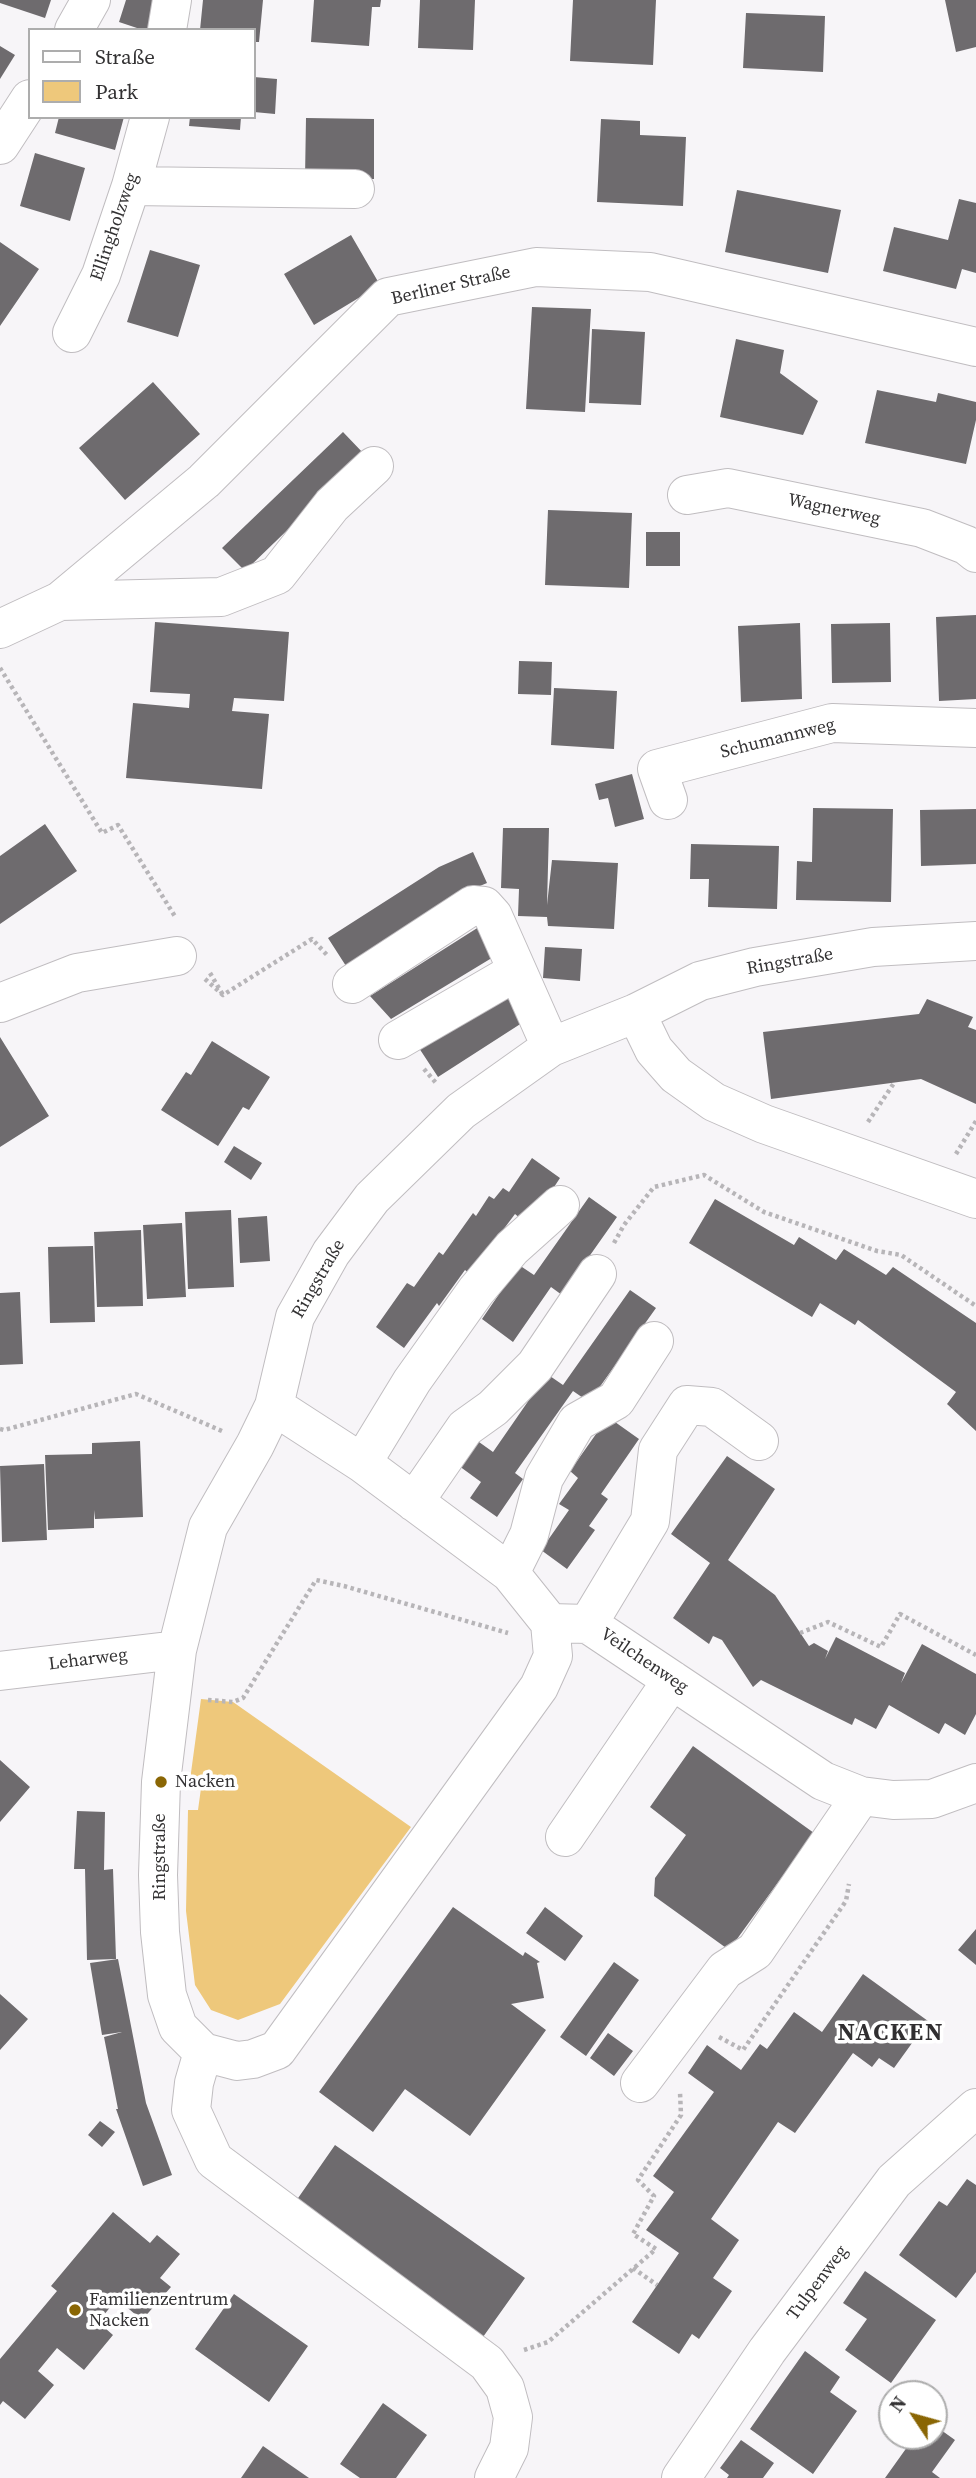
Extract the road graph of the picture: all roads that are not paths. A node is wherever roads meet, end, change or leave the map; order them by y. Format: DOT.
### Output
graph roads {
  1 [pos="91,0"];
  2 [pos="172,0"];
  3 [pos="75,28"];
  4 [pos="167,28"];
  5 [pos="28,102"];
  6 [pos="149,119"];
  7 [pos="0,145"];
  8 [pos="131,186"];
  9 [pos="355,190"];
  10 [pos="72,333"];
  11 [pos="976,347"];
  12 [pos="374,466"];
  13 [pos="687,495"];
  14 [pos="976,553"];
  15 [pos="60,601"];
  16 [pos="0,629"];
  17 [pos="976,728"];
  18 [pos="668,800"];
  19 [pos="976,941"];
  20 [pos="189,951"];
  21 [pos="340,970"];
  22 [pos="517,971"];
  23 [pos="0,1003"];
  24 [pos="636,1013"];
  25 [pos="398,1040"];
  26 [pos="551,1048"];
  27 [pos="976,1199"];
  28 [pos="560,1205"];
  29 [pos="597,1274"];
  30 [pos="654,1341"];
  31 [pos="274,1406"];
  32 [pos="759,1441"];
  33 [pos="362,1463"];
  34 [pos="414,1502"];
  35 [pos="510,1573"];
  36 [pos="550,1623"];
  37 [pos="589,1624"];
  38 [pos="177,1650"];
  39 [pos="0,1671"];
  40 [pos="672,1680"];
  41 [pos="976,1783"];
  42 [pos="861,1796"];
  43 [pos="565,1837"];
  44 [pos="203,2052"];
  45 [pos="640,2084"];
  46 [pos="976,2108"];
  47 [pos="494,2478"];
  48 [pos="681,2478"];
  1 -- 3 [label="street"];
  2 -- 4 [label="street"];
  5 -- 7 [label="street"];
  6 -- 8 [label="street, Ellingholzweg"];
  8 -- 9 [label="street"];
  8 -- 10 [label="street, Ellingholzweg"];
  11 -- 15 [label="street, Berliner Straße"];
  12 -- 15 [label="street"];
  13 -- 14 [label="street, Wagnerweg"];
  15 -- 16 [label="street, Berliner Straße"];
  17 -- 18 [label="street, Schumannweg"];
  19 -- 24 [label="street, Ringstraße"];
  20 -- 23 [label="street"];
  21 -- 22 [label="street"];
  22 -- 25 [label="street"];
  22 -- 26 [label="street"];
  24 -- 26 [label="street, Ringstraße"];
  24 -- 27 [label="street"];
  26 -- 31 [label="street, Ringstraße"];
  28 -- 33 [label="street"];
  29 -- 34 [label="street"];
  30 -- 35 [label="street"];
  31 -- 33 [label="street"];
  31 -- 38 [label="street, Ringstraße"];
  32 -- 37 [label="street"];
  33 -- 34 [label="street"];
  34 -- 35 [label="street"];
  35 -- 36 [label="street"];
  36 -- 37 [label="street, Veilchenweg"];
  36 -- 44 [label="street"];
  37 -- 40 [label="street, Veilchenweg"];
  38 -- 39 [label="street, Leharweg"];
  38 -- 44 [label="street, Ringstraße"];
  40 -- 42 [label="street, Veilchenweg"];
  40 -- 43 [label="street"];
  41 -- 42 [label="street, Veilchenweg"];
  42 -- 45 [label="street"];
  44 -- 47 [label="street"];
  46 -- 48 [label="street, Tulpenweg"];
}
